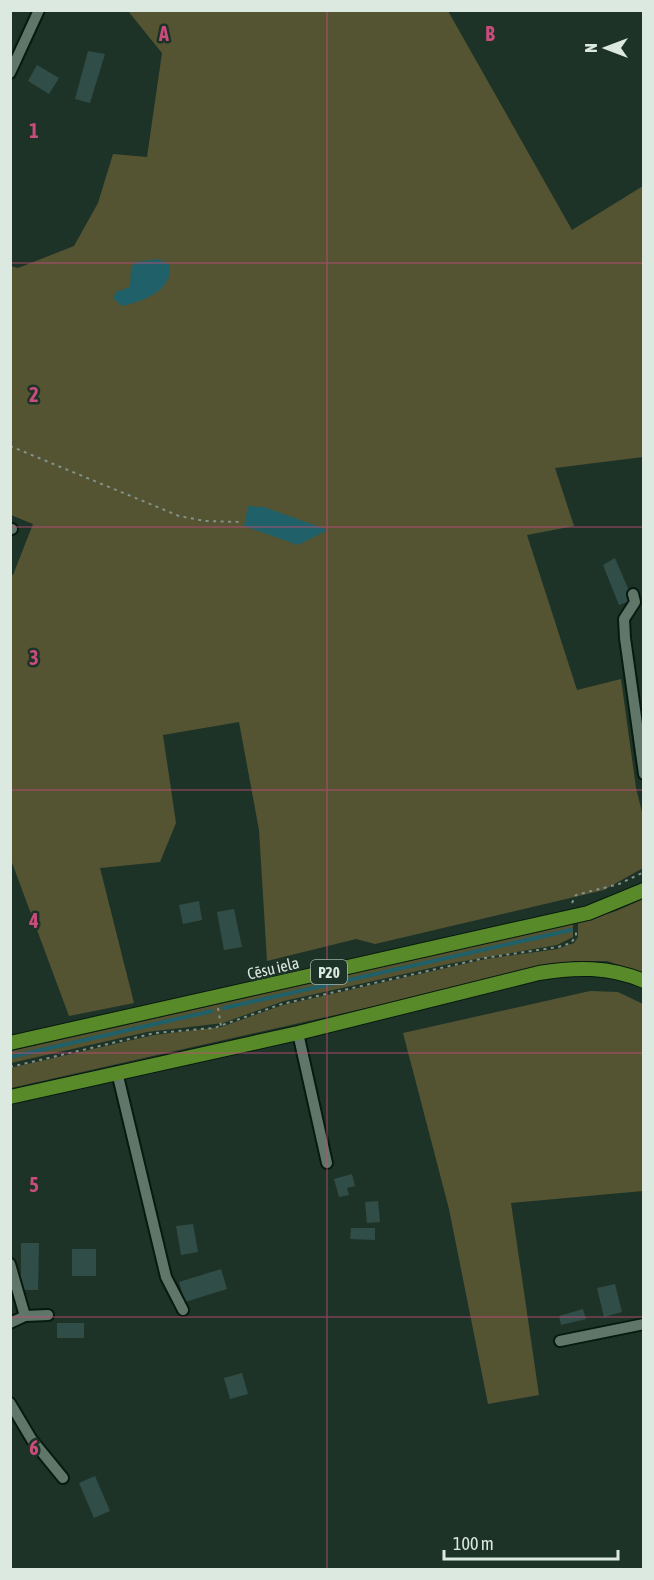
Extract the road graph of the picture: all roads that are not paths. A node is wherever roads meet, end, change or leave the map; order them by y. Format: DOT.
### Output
graph roads {
  1 [pos="39,10"];
  2 [pos="10,73"];
  3 [pos="633,594"];
  4 [pos="644,774"];
  5 [pos="644,890"];
  6 [pos="644,981"];
  7 [pos="298,1033"];
  8 [pos="10,1042"];
  9 [pos="117,1072"];
  10 [pos="10,1098"];
  11 [pos="327,1162"];
  12 [pos="10,1264"];
  13 [pos="183,1310"];
  14 [pos="48,1315"];
  15 [pos="25,1316"];
  16 [pos="10,1323"];
  17 [pos="644,1324"];
  18 [pos="560,1341"];
  19 [pos="10,1402"];
  20 [pos="63,1479"];
  1 -- 2 [label="street"];
  3 -- 4 [label="street"];
  5 -- 8 [label="main road, Cēsu iela / P20"];
  6 -- 7 [label="main road"];
  7 -- 9 [label="main road"];
  7 -- 11 [label="street"];
  9 -- 10 [label="main road"];
  9 -- 13 [label="street"];
  12 -- 15 [label="street"];
  14 -- 15 [label="street"];
  15 -- 16 [label="street"];
  17 -- 18 [label="street"];
  19 -- 20 [label="street"];
}
